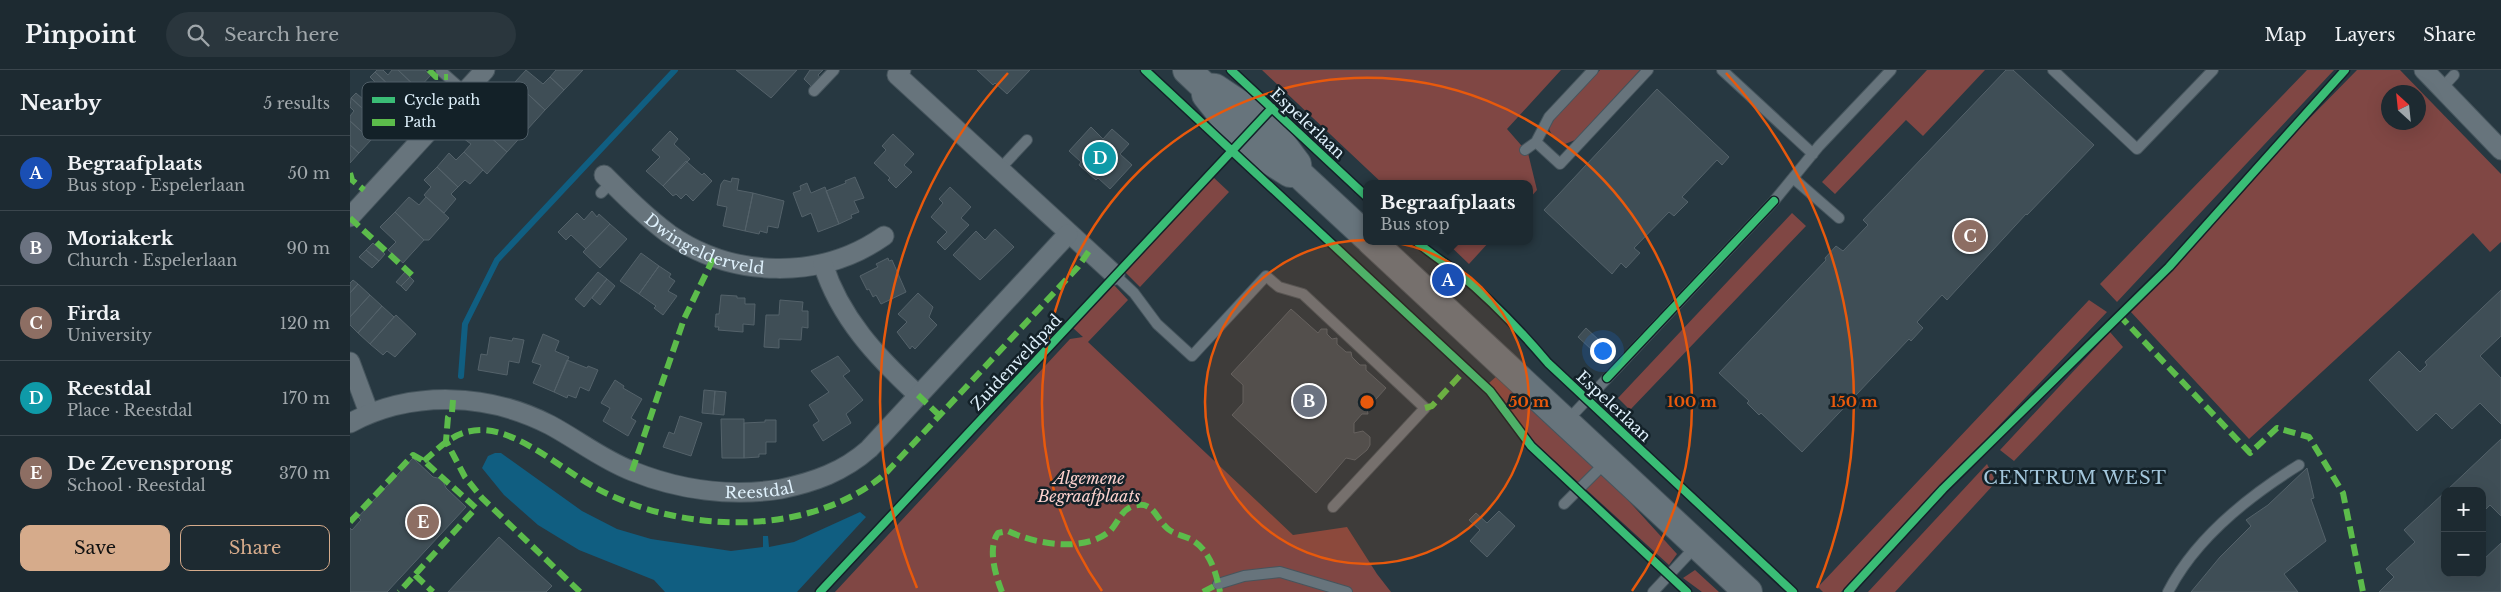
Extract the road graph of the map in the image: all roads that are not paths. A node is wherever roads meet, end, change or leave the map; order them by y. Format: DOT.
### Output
graph roads {
  1 [pos="485,70"];
  2 [pos="834,70"];
  3 [pos="901,70"];
  4 [pos="1593,70"];
  5 [pos="1648,70"];
  6 [pos="1722,70"];
  7 [pos="1891,70"];
  8 [pos="2053,70"];
  9 [pos="2213,70"];
  10 [pos="2424,70"];
  11 [pos="441,71"];
  12 [pos="1196,78"];
  13 [pos="454,82"];
  14 [pos="474,82"];
  15 [pos="814,91"];
  16 [pos="421,140"];
  17 [pos="1027,140"];
  18 [pos="1536,142"];
  19 [pos="1525,150"];
  20 [pos="2501,150"];
  21 [pos="1813,154"];
  22 [pos="999,170"];
  23 [pos="1793,178"];
  24 [pos="604,186"];
  25 [pos="350,217"];
  26 [pos="1839,218"];
  27 [pos="1363,233"];
  28 [pos="1068,234"];
  29 [pos="884,236"];
  30 [pos="1375,245"];
  31 [pos="822,264"];
  32 [pos="1115,275"];
  33 [pos="350,362"];
  34 [pos="918,395"];
  35 [pos="369,413"];
  36 [pos="350,422"];
  37 [pos="1566,422"];
  38 [pos="1607,461"];
  39 [pos="2299,465"];
  40 [pos="1564,504"];
  41 [pos="1333,506"];
  42 [pos="1697,544"];
  43 [pos="1218,584"];
  44 [pos="1347,592"];
  45 [pos="1653,592"];
  46 [pos="1748,592"];
  47 [pos="2168,592"];
  1 -- 14 [label="street"];
  2 -- 15 [label="lane"];
  3 -- 22 [label="street"];
  4 -- 18 [label="lane"];
  5 -- 18 [label="lane"];
  6 -- 21 [label="lane"];
  7 -- 21 [label="lane, Espelerlaan"];
  8 -- 9 [label="lane"];
  10 -- 20 [label="street"];
  11 -- 13 [label="lane"];
  12 -- 27 [label="main road, Espelerlaan"];
  16 -- 25 [label="street"];
  17 -- 22 [label="lane"];
  18 -- 19 [label="lane"];
  21 -- 23 [label="lane, Espelerlaan"];
  22 -- 28 [label="street"];
  23 -- 26 [label="lane"];
  23 -- 37 [label="lane, Espelerlaan"];
  24 -- 31 [label="street, Dwingelderveld"];
  28 -- 32 [label="street"];
  28 -- 34 [label="street, Reestdal"];
  29 -- 31 [label="street, Dwingelderveld"];
  30 -- 37 [label="main road"];
  31 -- 34 [label="street"];
  32 -- 41 [label="lane"];
  33 -- 35 [label="street"];
  34 -- 35 [label="street, Reestdal"];
  35 -- 36 [label="street, Reestdal"];
  37 -- 38 [label="main road"];
  38 -- 40 [label="lane"];
  38 -- 42 [label="main road"];
  39 -- 47 [label="lane"];
  42 -- 45 [label="lane"];
  42 -- 46 [label="main road"];
  43 -- 44 [label="lane"];
}
